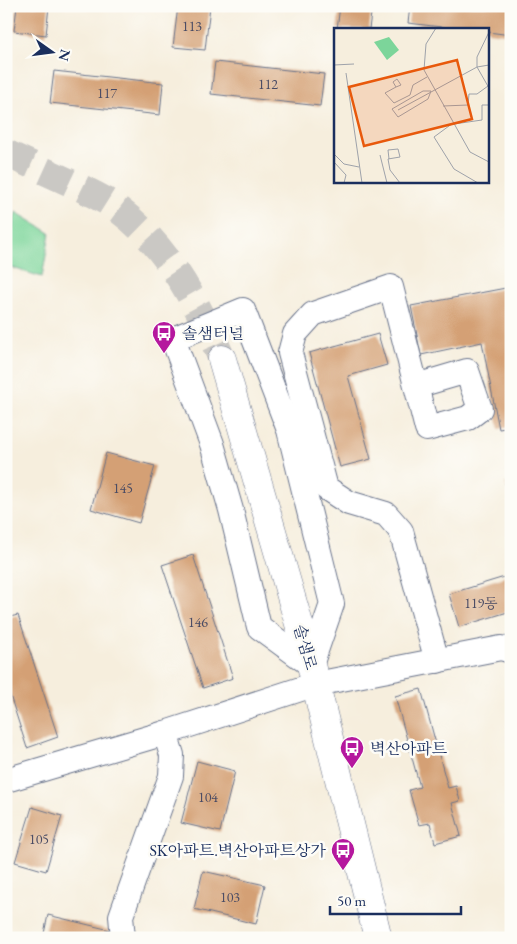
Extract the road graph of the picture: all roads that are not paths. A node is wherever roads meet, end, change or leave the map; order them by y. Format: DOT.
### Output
graph roads {
  1 [pos="222,359"];
  2 [pos="416,386"];
  3 [pos="511,651"];
  4 [pos="437,661"];
  5 [pos="314,674"];
  6 [pos="165,733"];
  7 [pos="7,778"];
  8 [pos="123,938"];
  9 [pos="378,938"];
  1 -- 5 [label="main road, 솔샘로"];
  2 -- 4 [label="street"];
  3 -- 4 [label="street"];
  4 -- 5 [label="street"];
  5 -- 5 [label="street"];
  5 -- 6 [label="street"];
  5 -- 9 [label="main road, 솔샘로"];
  6 -- 7 [label="street"];
  6 -- 8 [label="street"];
}
